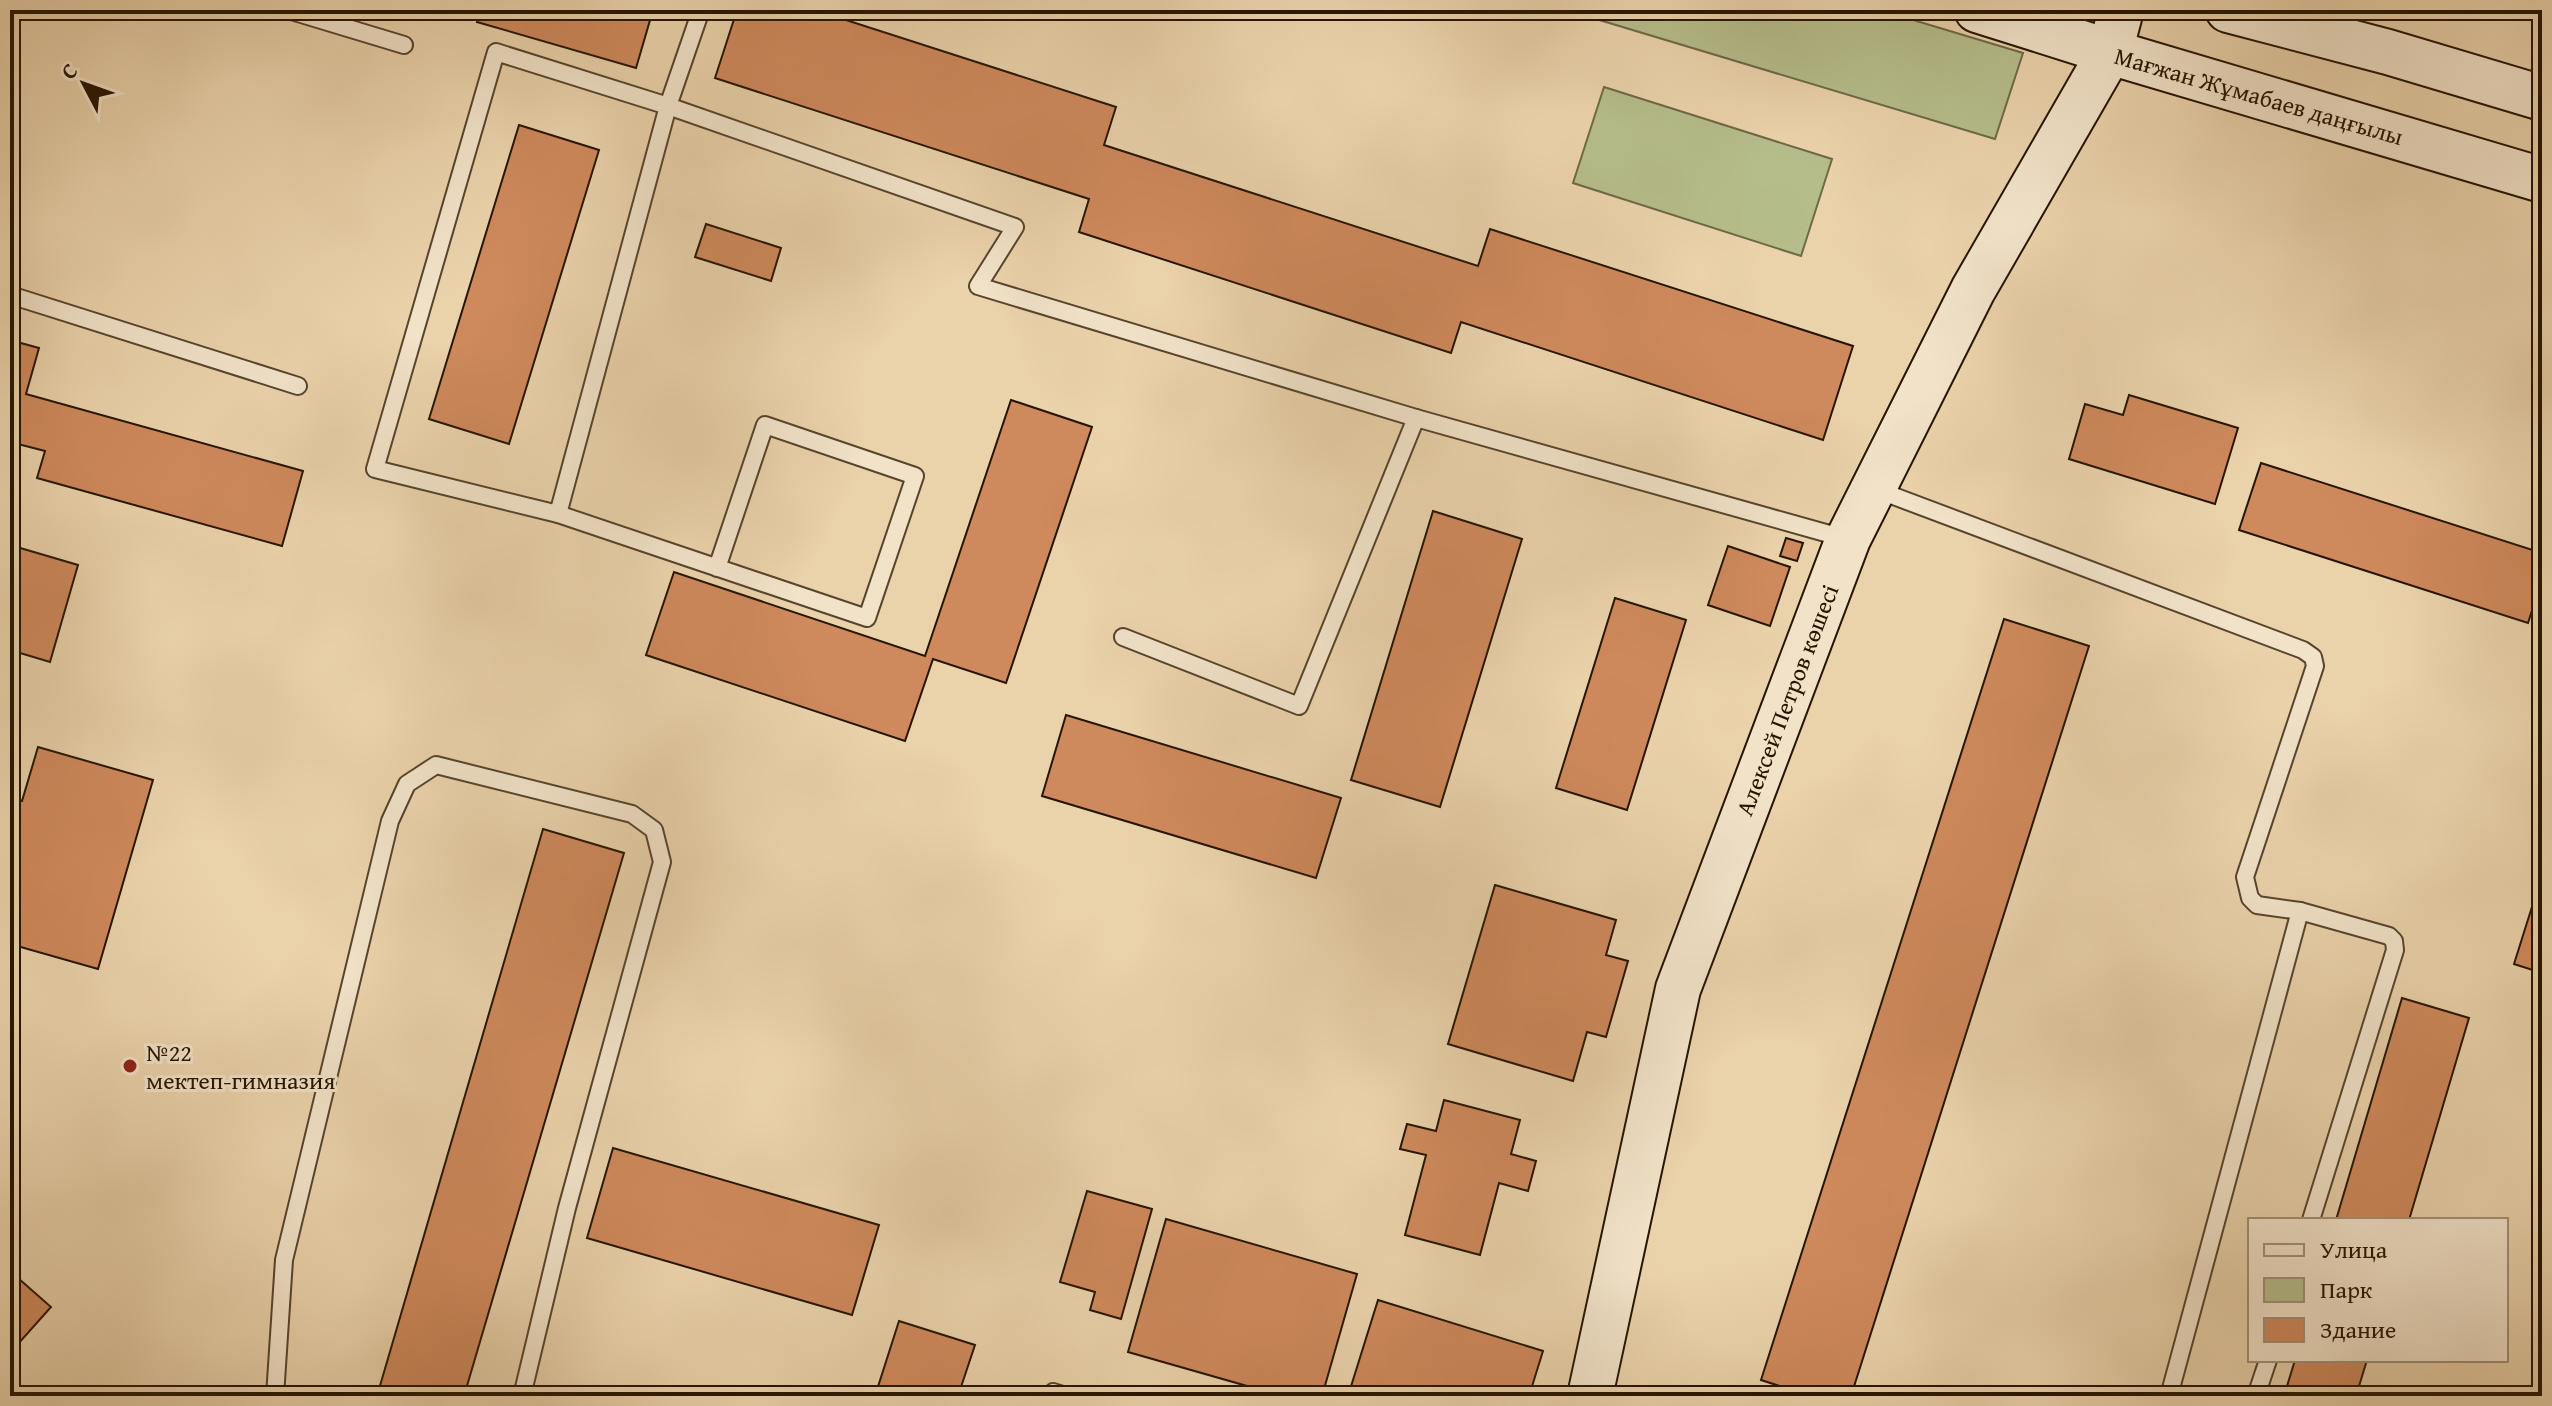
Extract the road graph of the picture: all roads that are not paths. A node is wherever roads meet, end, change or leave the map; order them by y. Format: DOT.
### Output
graph roads {
  1 [pos="288,10"];
  2 [pos="701,10"];
  3 [pos="1977,10"];
  4 [pos="2121,10"];
  5 [pos="2228,10"];
  6 [pos="404,45"];
  7 [pos="2110,52"];
  8 [pos="2542,98"];
  9 [pos="668,106"];
  10 [pos="2542,180"];
  11 [pos="10,295"];
  12 [pos="298,386"];
  13 [pos="1416,418"];
  14 [pos="1874,488"];
  15 [pos="558,514"];
  16 [pos="1848,539"];
  17 [pos="717,568"];
  18 [pos="1123,637"];
  19 [pos="2300,911"];
  20 [pos="2312,1218"];
  21 [pos="2267,1362"];
  22 [pos="1596,1394"];
  23 [pos="275,1396"];
  24 [pos="522,1396"];
  25 [pos="1052,1396"];
  26 [pos="1066,1396"];
  27 [pos="2169,1396"];
  28 [pos="2256,1396"];
  1 -- 6 [label="lane"];
  2 -- 9 [label="lane"];
  3 -- 7 [label="street, Мағжан Жұмабаев даңғылы"];
  4 -- 7 [label="street, Алексей Петров көшесі"];
  5 -- 8 [label="street"];
  7 -- 10 [label="street, Мағжан Жұмабаев даңғылы"];
  7 -- 14 [label="street, Алексей Петров көшесі"];
  9 -- 13 [label="lane"];
  9 -- 15 [label="lane"];
  9 -- 15 [label="lane"];
  11 -- 12 [label="lane"];
  13 -- 16 [label="lane"];
  13 -- 18 [label="lane"];
  14 -- 16 [label="street, Алексей Петров көшесі"];
  14 -- 19 [label="lane"];
  15 -- 17 [label="lane"];
  16 -- 22 [label="street, Алексей Петров көшесі"];
  17 -- 17 [label="lane"];
  19 -- 20 [label="lane"];
  19 -- 27 [label="lane"];
  21 -- 28 [label="lane"];
  23 -- 24 [label="lane"];
  25 -- 26 [label="lane"];
}
